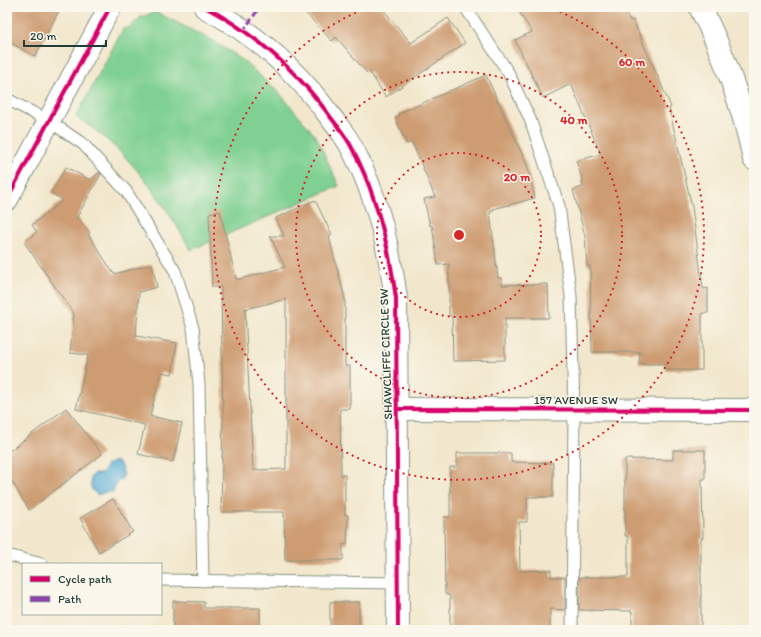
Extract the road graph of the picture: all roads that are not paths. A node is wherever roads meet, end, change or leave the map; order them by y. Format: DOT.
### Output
graph roads {
  1 [pos="110,7"];
  2 [pos="205,7"];
  3 [pos="465,7"];
  4 [pos="700,7"];
  5 [pos="7,98"];
  6 [pos="49,121"];
  7 [pos="753,146"];
  8 [pos="7,199"];
  9 [pos="398,409"];
  10 [pos="574,410"];
  11 [pos="754,410"];
  12 [pos="7,555"];
  13 [pos="38,563"];
  14 [pos="162,580"];
  15 [pos="203,581"];
  16 [pos="398,583"];
  17 [pos="398,630"];
  18 [pos="572,630"];
  1 -- 6 [label="street"];
  2 -- 9 [label="street, SHAWCLIFFE CIRCLE SW"];
  3 -- 10 [label="lane"];
  4 -- 7 [label="street"];
  5 -- 6 [label="lane"];
  6 -- 8 [label="street"];
  6 -- 15 [label="lane"];
  9 -- 10 [label="street, 157 AVENUE SW"];
  9 -- 16 [label="street, SHAWCLIFFE CIRCLE SW"];
  10 -- 11 [label="street, 157 AVENUE SW"];
  10 -- 18 [label="lane"];
  12 -- 13 [label="lane"];
  14 -- 15 [label="lane"];
  15 -- 16 [label="lane"];
  16 -- 17 [label="street, SHAWCLIFFE CIRCLE SW"];
}
